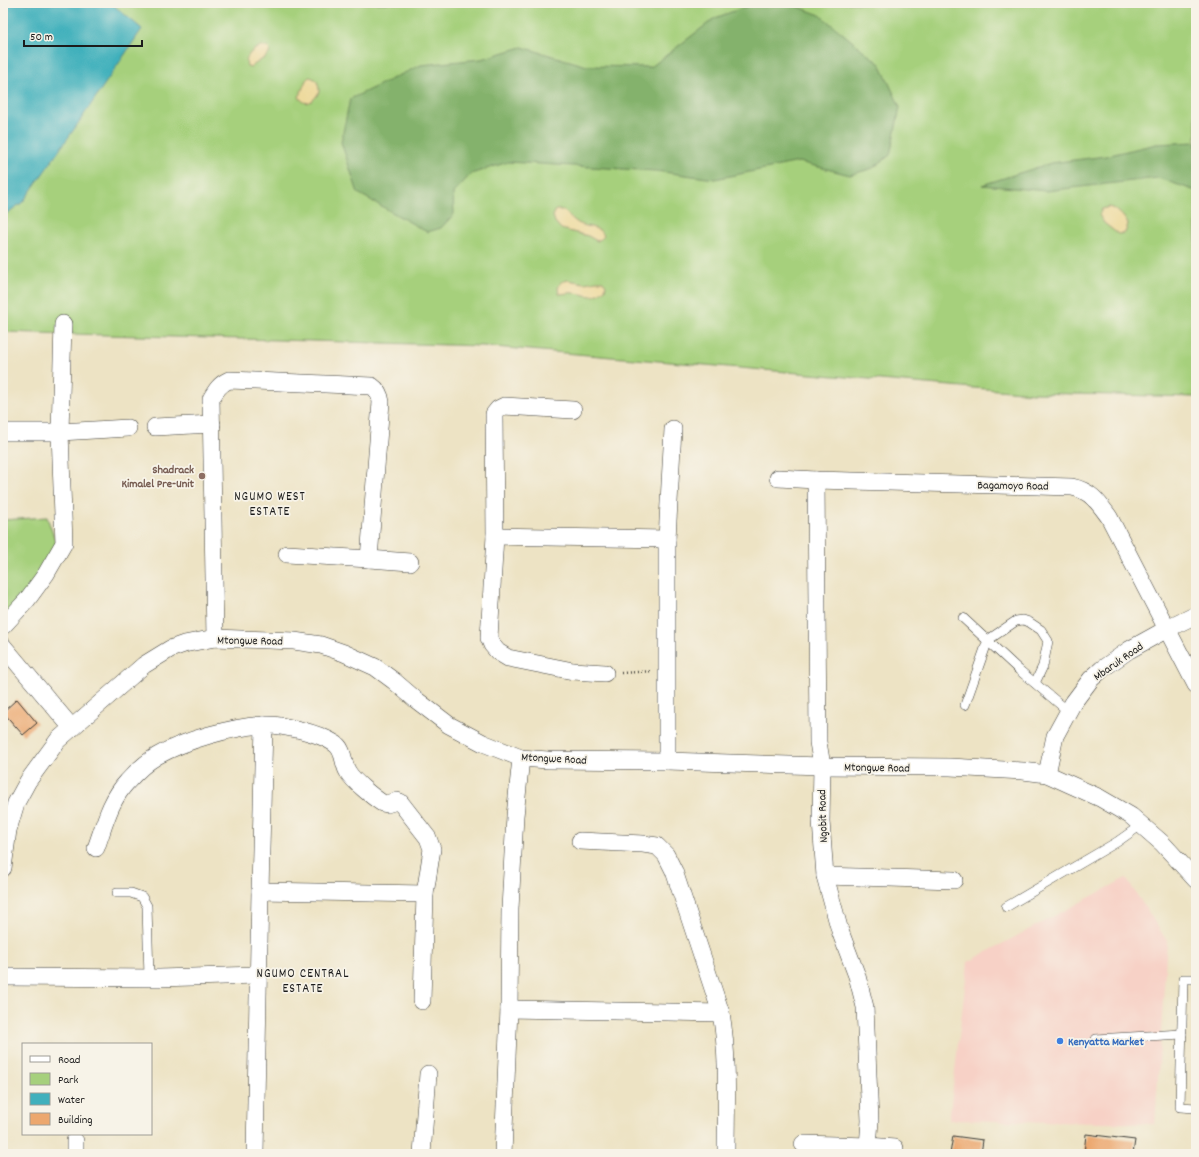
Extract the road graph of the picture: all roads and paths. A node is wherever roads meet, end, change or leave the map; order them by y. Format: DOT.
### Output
graph roads {
  1 [pos="63,324"];
  2 [pos="573,410"];
  3 [pos="212,424"];
  4 [pos="155,427"];
  5 [pos="128,428"];
  6 [pos="673,429"];
  7 [pos="3,432"];
  8 [pos="60,432"];
  9 [pos="778,478"];
  10 [pos="816,480"];
  11 [pos="495,536"];
  12 [pos="667,539"];
  13 [pos="286,554"];
  14 [pos="369,559"];
  15 [pos="410,562"];
  16 [pos="1196,615"];
  17 [pos="963,618"];
  18 [pos="3,626"];
  19 [pos="1167,629"];
  20 [pos="215,638"];
  21 [pos="988,640"];
  22 [pos="3,646"];
  23 [pos="667,671"];
  24 [pos="605,673"];
  25 [pos="1035,683"];
  26 [pos="1196,684"];
  27 [pos="965,705"];
  28 [pos="1068,711"];
  29 [pos="264,725"];
  30 [pos="72,728"];
  31 [pos="521,758"];
  32 [pos="667,761"];
  33 [pos="822,766"];
  34 [pos="1047,774"];
  35 [pos="1141,825"];
  36 [pos="580,841"];
  37 [pos="96,848"];
  38 [pos="3,868"];
  39 [pos="825,876"];
  40 [pos="954,880"];
  41 [pos="1196,880"];
  42 [pos="260,891"];
  43 [pos="117,894"];
  44 [pos="425,894"];
  45 [pos="1006,908"];
  46 [pos="258,975"];
  47 [pos="3,977"];
  48 [pos="149,978"];
  49 [pos="1196,979"];
  50 [pos="422,1001"];
  51 [pos="509,1009"];
  52 [pos="721,1013"];
  53 [pos="1182,1034"];
  54 [pos="1096,1038"];
  55 [pos="428,1074"];
  56 [pos="1196,1108"];
  57 [pos="803,1144"];
  58 [pos="868,1146"];
  59 [pos="895,1148"];
  60 [pos="254,1154"];
  61 [pos="422,1154"];
  62 [pos="503,1154"];
  63 [pos="726,1154"];
  1 -- 8 [label="street"];
  2 -- 11 [label="street"];
  3 -- 4 [label="street"];
  3 -- 14 [label="street"];
  3 -- 20 [label="street"];
  5 -- 8 [label="street"];
  6 -- 12 [label="street"];
  7 -- 8 [label="street"];
  8 -- 18 [label="street"];
  9 -- 10 [label="street, Bagamoyo Road"];
  10 -- 19 [label="street, Bagamoyo Road"];
  10 -- 33 [label="street, Ngobit Road"];
  11 -- 12 [label="street"];
  11 -- 24 [label="street"];
  12 -- 23 [label="street"];
  13 -- 14 [label="street"];
  14 -- 15 [label="street"];
  16 -- 19 [label="street, Mbaruk Road"];
  17 -- 21 [label="lane"];
  19 -- 26 [label="street, Bagamoyo Road"];
  19 -- 28 [label="street, Mbaruk Road"];
  20 -- 30 [label="street, Mtongwe Road"];
  20 -- 31 [label="street, Mtongwe Road"];
  21 -- 25 [label="lane"];
  21 -- 25 [label="lane"];
  21 -- 27 [label="lane"];
  22 -- 30 [label="street"];
  23 -- 24 [label="path"];
  23 -- 32 [label="street"];
  25 -- 28 [label="lane"];
  28 -- 34 [label="street, Mbaruk Road"];
  29 -- 37 [label="street"];
  29 -- 42 [label="street"];
  29 -- 44 [label="street"];
  30 -- 38 [label="street, Mtongwe Road"];
  31 -- 32 [label="street, Mtongwe Road"];
  31 -- 51 [label="street"];
  32 -- 33 [label="street, Mtongwe Road"];
  33 -- 34 [label="street, Mtongwe Road"];
  33 -- 39 [label="street, Ngobit Road"];
  34 -- 35 [label="street, Mtongwe Road"];
  35 -- 41 [label="street, Mtongwe Road"];
  35 -- 45 [label="lane"];
  36 -- 52 [label="street"];
  39 -- 40 [label="street"];
  39 -- 58 [label="street, Ngobit Road"];
  42 -- 44 [label="street"];
  42 -- 46 [label="street"];
  43 -- 48 [label="lane"];
  44 -- 50 [label="street"];
  46 -- 48 [label="street"];
  46 -- 60 [label="street"];
  47 -- 48 [label="street"];
  49 -- 53 [label="lane"];
  51 -- 52 [label="street"];
  51 -- 62 [label="street"];
  52 -- 63 [label="street"];
  53 -- 54 [label="lane"];
  53 -- 56 [label="lane"];
  55 -- 61 [label="street"];
  57 -- 58 [label="street"];
  58 -- 59 [label="street"];
}
